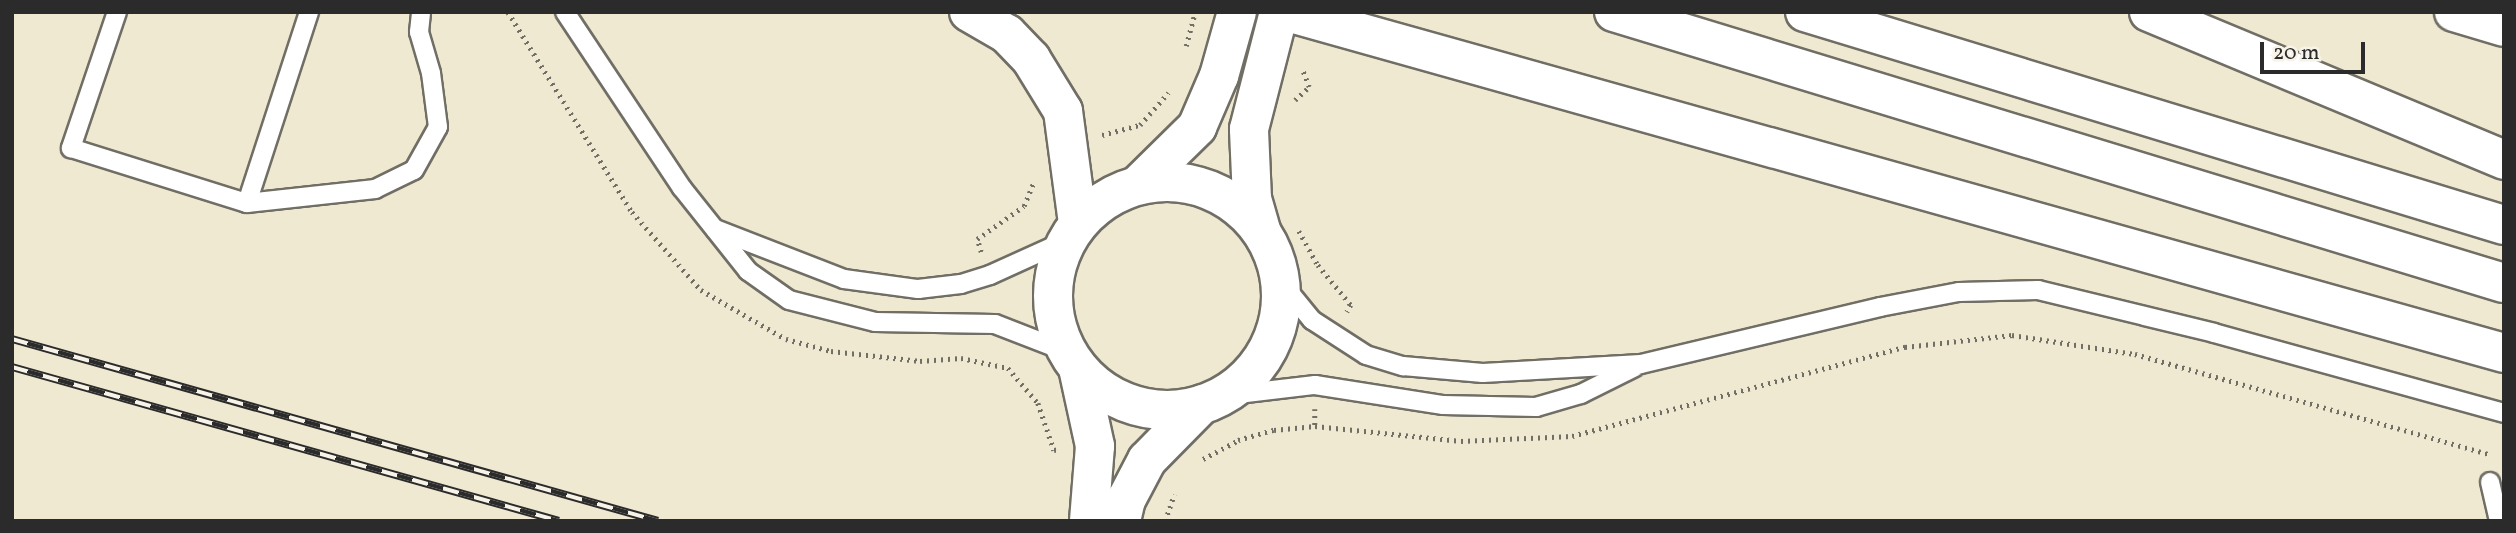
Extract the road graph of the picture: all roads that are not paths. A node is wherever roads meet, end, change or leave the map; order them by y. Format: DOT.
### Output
graph roads {
  1 [pos="117,12"];
  2 [pos="309,12"];
  3 [pos="421,12"];
  4 [pos="565,12"];
  5 [pos="969,12"];
  6 [pos="1237,12"];
  7 [pos="1279,12"];
  8 [pos="1287,12"];
  9 [pos="1614,12"];
  10 [pos="1805,12"];
  11 [pos="2150,12"];
  12 [pos="2454,12"];
  13 [pos="2504,27"];
  14 [pos="2504,160"];
  15 [pos="1138,185"];
  16 [pos="247,203"];
  17 [pos="1278,226"];
  18 [pos="2504,226"];
  19 [pos="715,229"];
  20 [pos="1072,232"];
  21 [pos="1281,282"];
  22 [pos="2504,283"];
  23 [pos="2504,353"];
  24 [pos="1073,360"];
  25 [pos="1641,364"];
  26 [pos="1211,400"];
  27 [pos="2504,413"];
  28 [pos="2490,482"];
  29 [pos="1089,521"];
  30 [pos="1121,521"];
  31 [pos="2499,521"];
  1 -- 16 [label="lane"];
  2 -- 16 [label="lane"];
  3 -- 16 [label="lane"];
  4 -- 19 [label="lane"];
  5 -- 20 [label="main road"];
  6 -- 15 [label="main road"];
  7 -- 17 [label="main road"];
  8 -- 23 [label="main road"];
  9 -- 22 [label="main road"];
  10 -- 18 [label="main road"];
  11 -- 14 [label="main road"];
  12 -- 13 [label="main road"];
  15 -- 17 [label="main road"];
  15 -- 20 [label="main road"];
  17 -- 21 [label="main road"];
  19 -- 20 [label="lane"];
  19 -- 24 [label="lane"];
  20 -- 24 [label="main road"];
  21 -- 25 [label="lane"];
  21 -- 26 [label="main road"];
  24 -- 26 [label="main road"];
  24 -- 29 [label="main road"];
  25 -- 26 [label="lane"];
  25 -- 27 [label="lane"];
  26 -- 30 [label="main road"];
  28 -- 31 [label="lane"];
}
